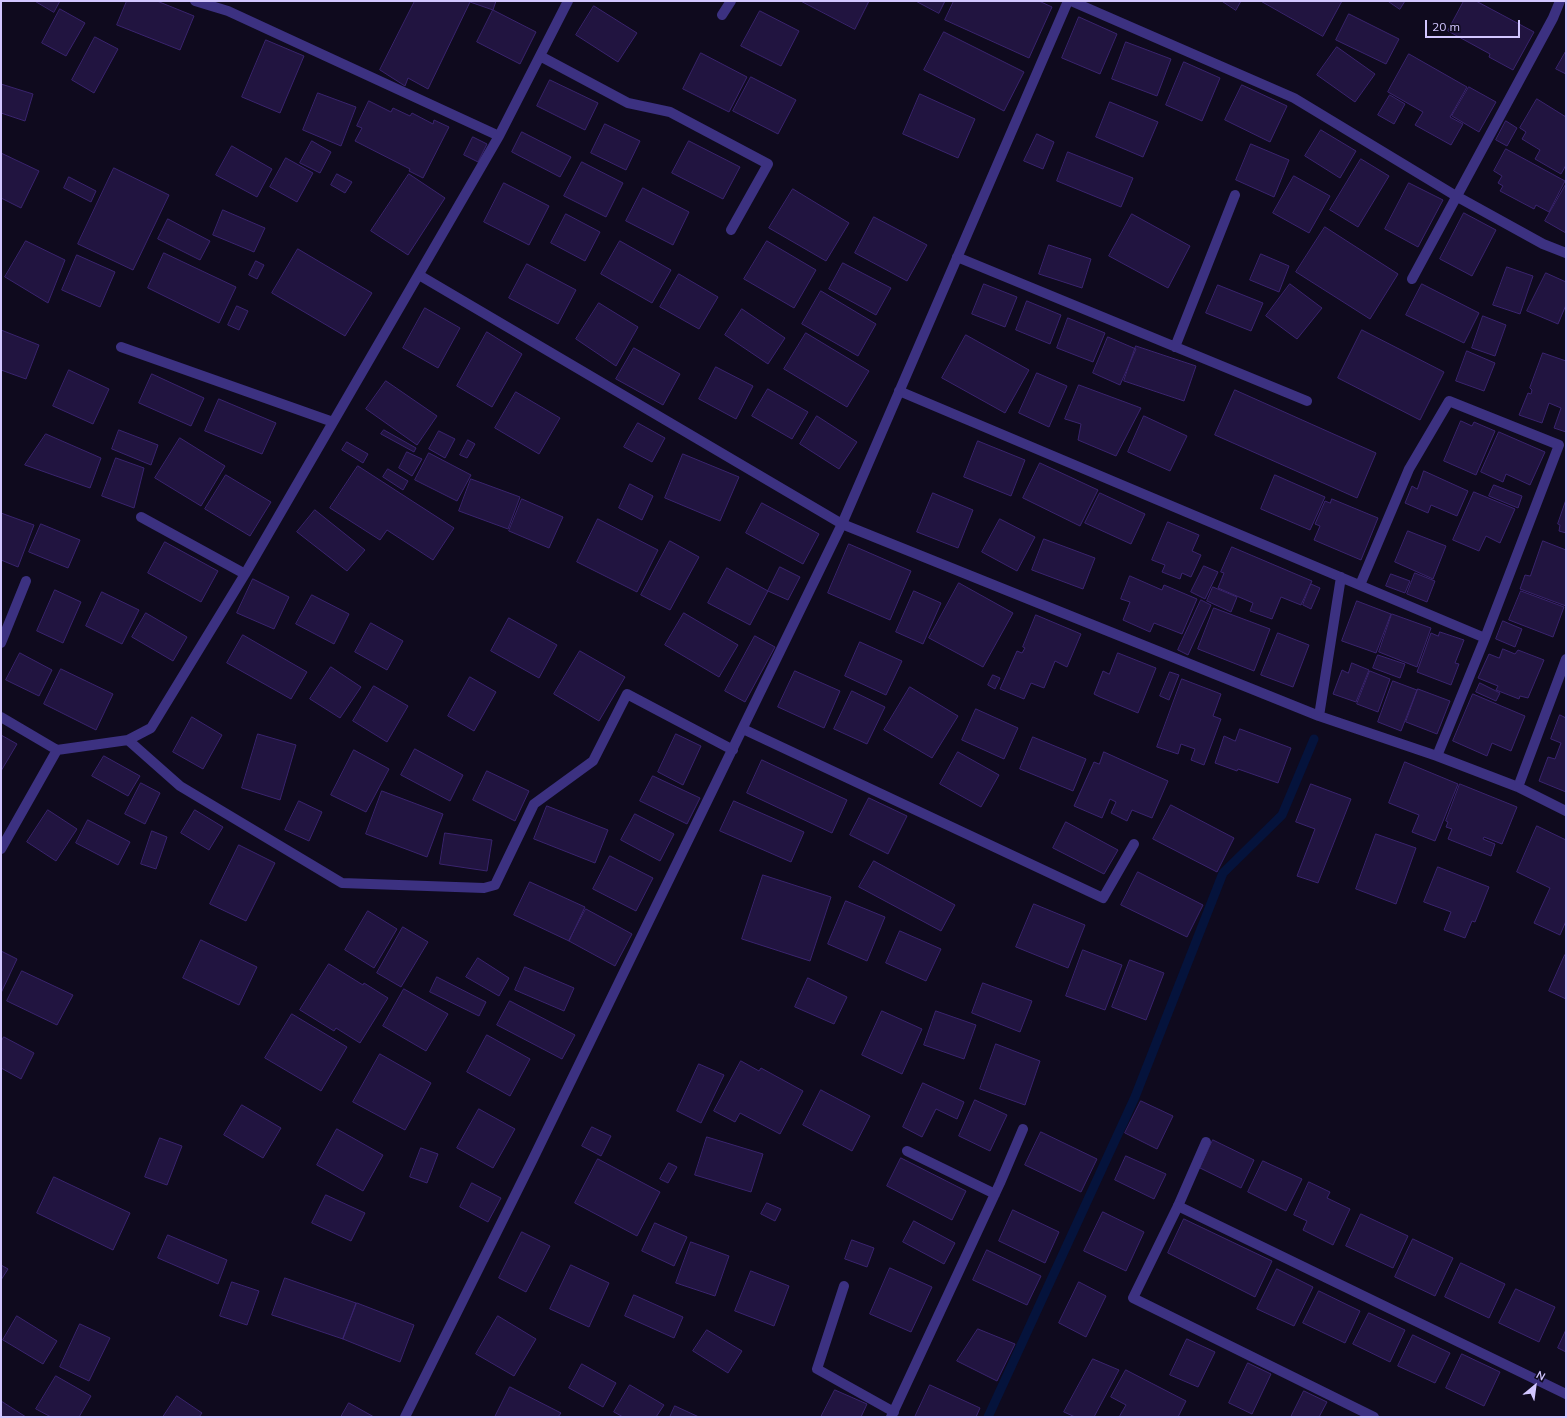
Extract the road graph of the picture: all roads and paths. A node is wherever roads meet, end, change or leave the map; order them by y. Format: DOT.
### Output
graph roads {
  1 [pos="195,1"];
  2 [pos="568,1"];
  3 [pos="731,1"];
  4 [pos="1068,1"];
  5 [pos="1071,1"];
  6 [pos="1560,1"];
  7 [pos="722,14"];
  8 [pos="540,56"];
  9 [pos="499,136"];
  10 [pos="1235,195"];
  11 [pos="1456,196"];
  12 [pos="731,230"];
  13 [pos="1566,253"];
  14 [pos="957,257"];
  15 [pos="419,275"];
  16 [pos="1412,279"];
  17 [pos="121,347"];
  18 [pos="1175,347"];
  19 [pos="899,391"];
  20 [pos="1307,401"];
  21 [pos="333,422"];
  22 [pos="141,517"];
  23 [pos="842,524"];
  24 [pos="244,574"];
  25 [pos="1341,577"];
  26 [pos="26,580"];
  27 [pos="1360,585"];
  28 [pos="1485,638"];
  29 [pos="1,643"];
  30 [pos="1566,659"];
  31 [pos="1319,716"];
  32 [pos="1,717"];
  33 [pos="743,729"];
  34 [pos="128,740"];
  35 [pos="57,750"];
  36 [pos="733,750"];
  37 [pos="1437,756"];
  38 [pos="1518,787"];
  39 [pos="1566,811"];
  40 [pos="1134,844"];
  41 [pos="1,849"];
  42 [pos="1023,1129"];
  43 [pos="1206,1142"];
  44 [pos="907,1151"];
  45 [pos="995,1194"];
  46 [pos="1178,1206"];
  47 [pos="844,1286"];
  48 [pos="1566,1394"];
  49 [pos="893,1414"];
  50 [pos="405,1417"];
  51 [pos="1374,1417"];
  1 -- 9 [label="street"];
  2 -- 8 [label="street"];
  3 -- 7 [label="street"];
  4 -- 14 [label="street"];
  5 -- 11 [label="street"];
  6 -- 11 [label="street"];
  8 -- 9 [label="street"];
  8 -- 12 [label="street"];
  9 -- 15 [label="street"];
  10 -- 18 [label="street"];
  11 -- 13 [label="street"];
  11 -- 16 [label="street"];
  14 -- 18 [label="street"];
  14 -- 19 [label="street"];
  15 -- 21 [label="street"];
  15 -- 23 [label="street"];
  17 -- 21 [label="street"];
  18 -- 20 [label="street"];
  19 -- 23 [label="street"];
  19 -- 25 [label="street"];
  21 -- 24 [label="street"];
  22 -- 24 [label="street"];
  23 -- 31 [label="street"];
  23 -- 33 [label="street"];
  24 -- 34 [label="street"];
  25 -- 27 [label="street"];
  25 -- 31 [label="street"];
  26 -- 29 [label="street"];
  27 -- 28 [label="street"];
  27 -- 28 [label="street"];
  28 -- 37 [label="street"];
  30 -- 38 [label="street"];
  31 -- 37 [label="street"];
  32 -- 35 [label="street"];
  33 -- 36 [label="street"];
  33 -- 40 [label="street"];
  34 -- 35 [label="street"];
  34 -- 36 [label="street"];
  35 -- 41 [label="street"];
  36 -- 50 [label="street"];
  37 -- 38 [label="street"];
  38 -- 39 [label="street"];
  42 -- 45 [label="street"];
  43 -- 46 [label="street"];
  44 -- 45 [label="street"];
  45 -- 49 [label="street"];
  46 -- 48 [label="street"];
  46 -- 51 [label="street"];
  47 -- 49 [label="street"];
}
